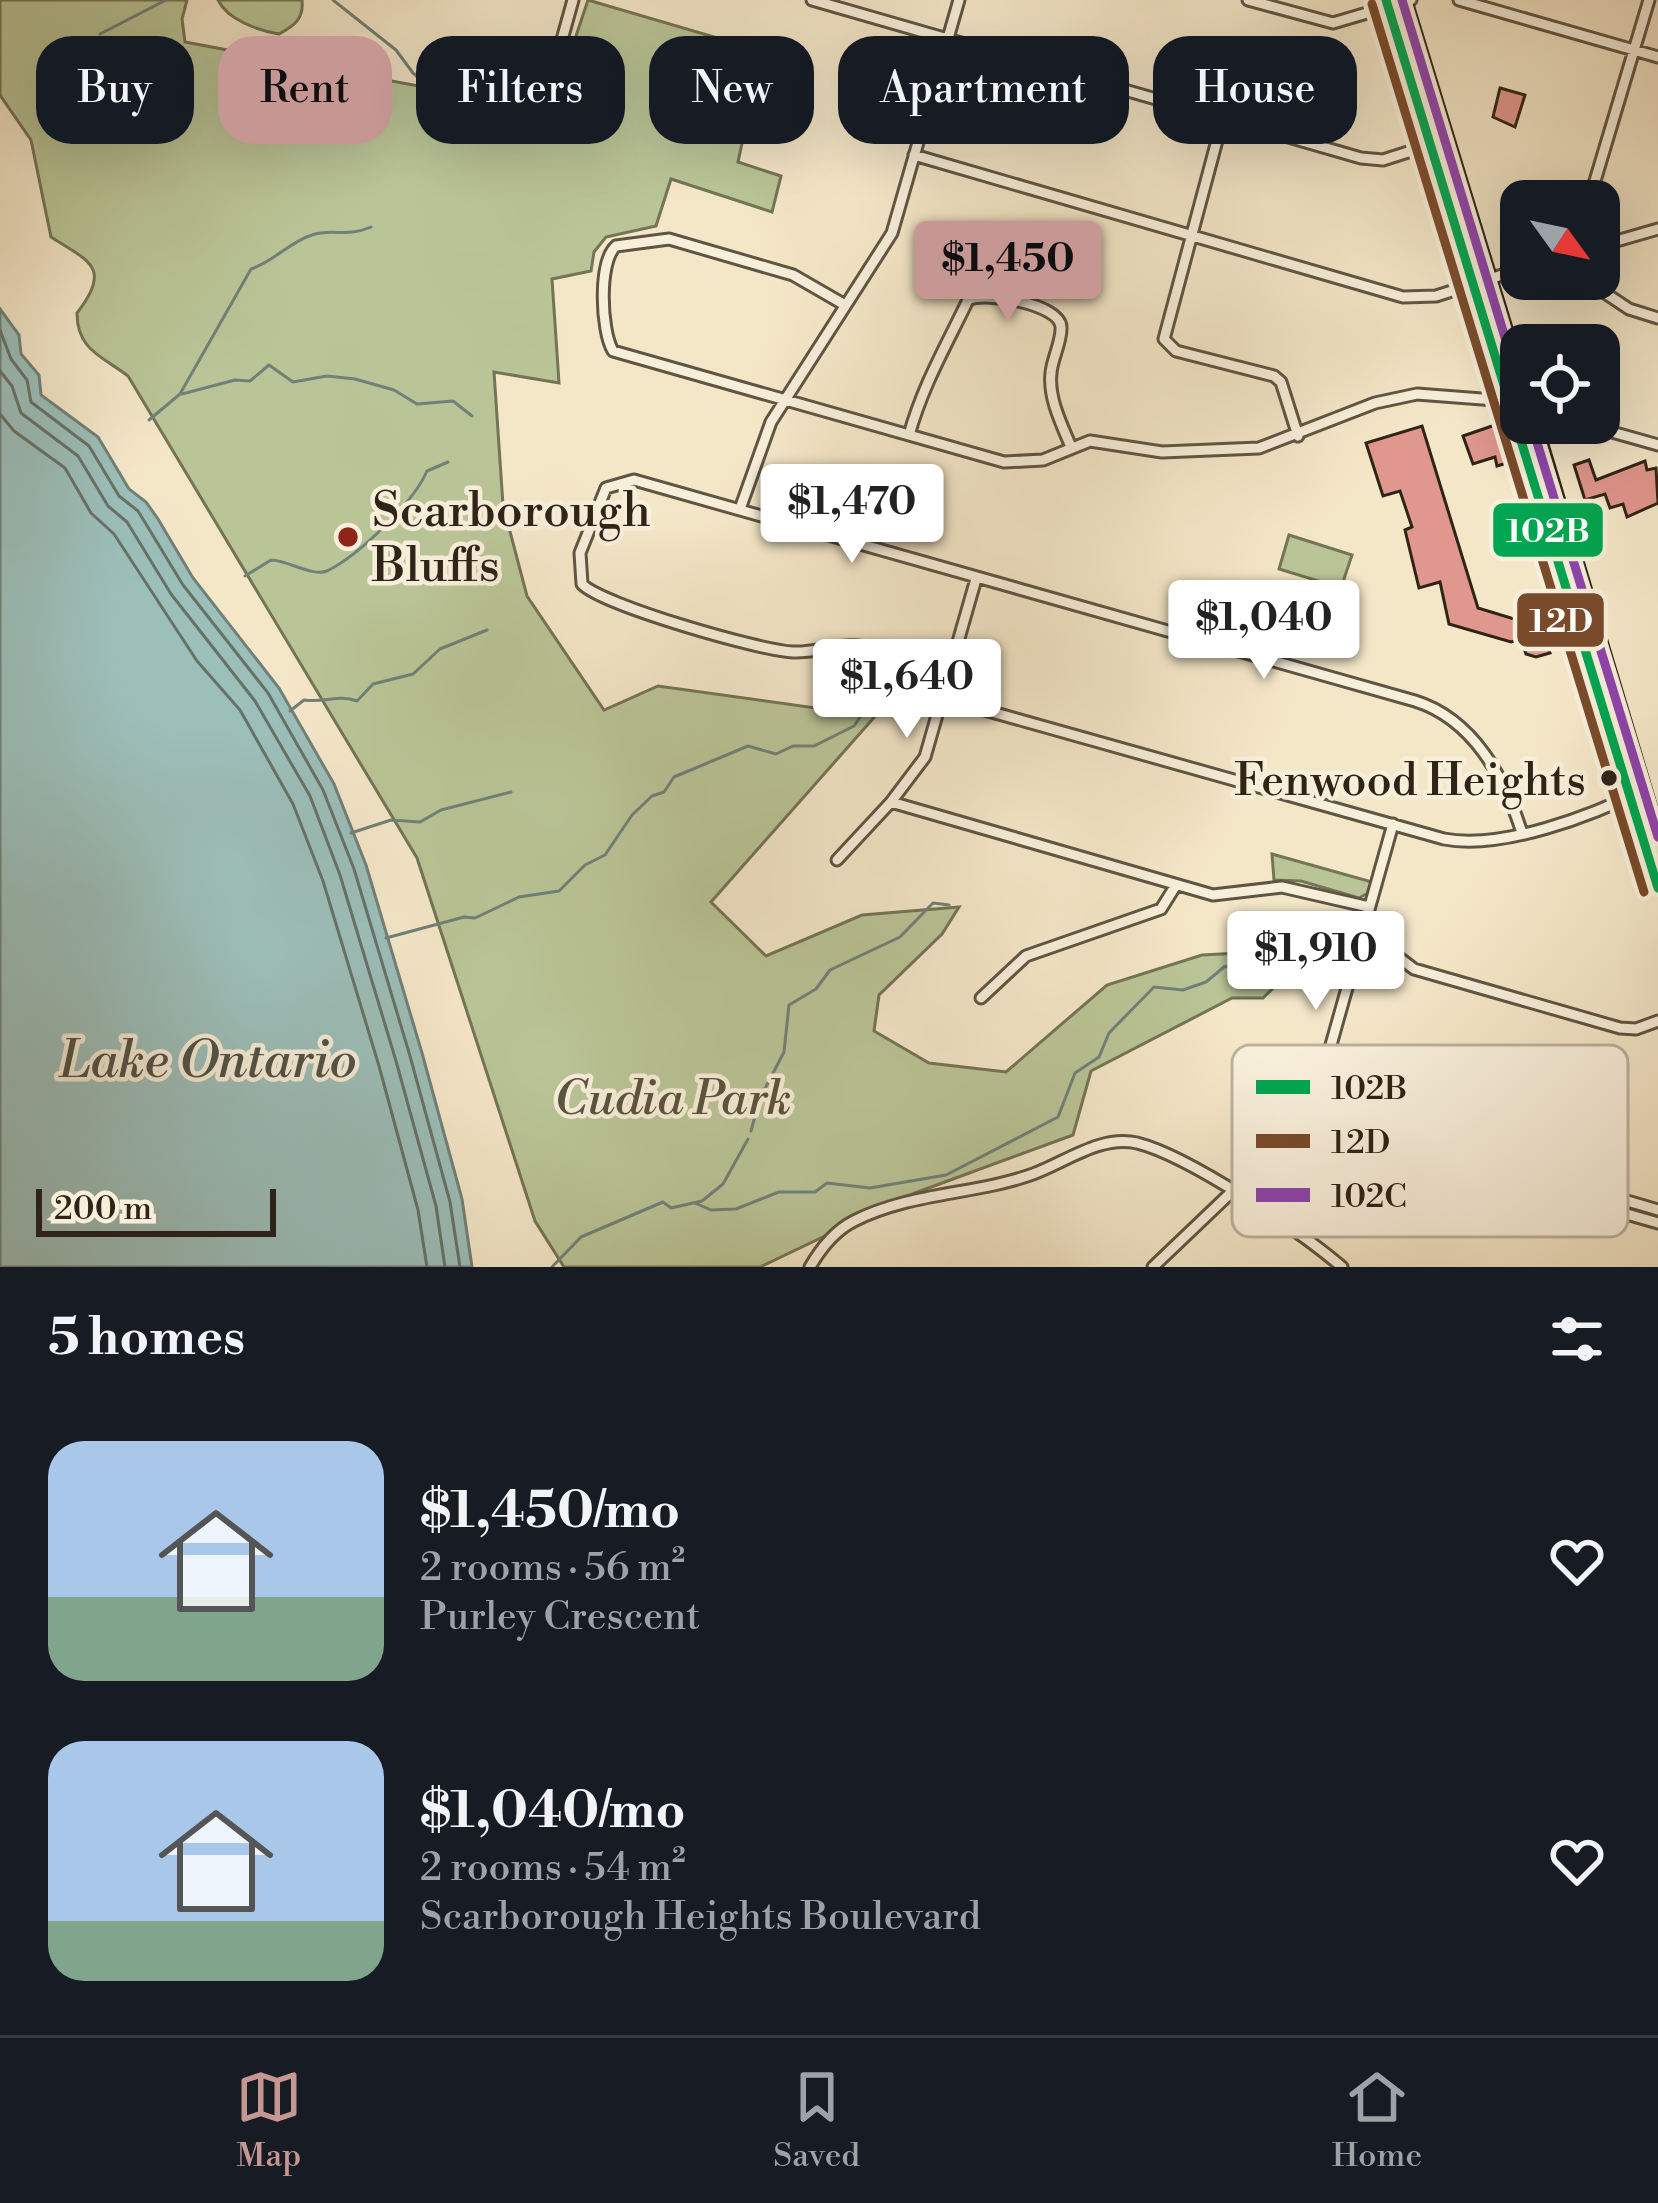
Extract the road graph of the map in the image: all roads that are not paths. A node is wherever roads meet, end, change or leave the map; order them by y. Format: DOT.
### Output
graph roads {
  1 [pos="573,0"];
  2 [pos="812,0"];
  3 [pos="959,0"];
  4 [pos="1248,0"];
  5 [pos="1459,0"];
  6 [pos="1649,0"];
  7 [pos="1407,1"];
  8 [pos="1387,3"];
  9 [pos="563,36"];
  10 [pos="941,36"];
  11 [pos="949,36"];
  12 [pos="1635,50"];
  13 [pos="1658,57"];
  14 [pos="917,144"];
  15 [pos="1216,144"];
  16 [pos="1315,144"];
  17 [pos="1430,145"];
  18 [pos="914,154"];
  19 [pos="1595,180"];
  20 [pos="1658,229"];
  21 [pos="1190,234"];
  22 [pos="1620,240"];
  23 [pos="1500,275"];
  24 [pos="1491,278"];
  25 [pos="1473,284"];
  26 [pos="1615,300"];
  27 [pos="845,305"];
  28 [pos="1658,317"];
  29 [pos="1505,324"];
  30 [pos="1500,356"];
  31 [pos="784,400"];
  32 [pos="1500,401"];
  33 [pos="909,435"];
  34 [pos="1620,435"];
  35 [pos="1298,436"];
  36 [pos="1529,444"];
  37 [pos="1541,444"];
  38 [pos="1658,446"];
  39 [pos="1071,447"];
  40 [pos="740,509"];
  41 [pos="976,578"];
  42 [pos="945,692"];
  43 [pos="1645,789"];
  44 [pos="1630,797"];
  45 [pos="891,802"];
  46 [pos="1393,824"];
  47 [pos="1522,832"];
  48 [pos="1658,833"];
  49 [pos="837,860"];
  50 [pos="1176,885"];
  51 [pos="1658,888"];
  52 [pos="1369,907"];
  53 [pos="1363,930"];
  54 [pos="981,998"];
  55 [pos="1658,1021"];
  56 [pos="1331,1045"];
  57 [pos="1232,1191"];
  58 [pos="1628,1201"];
  59 [pos="1658,1210"];
  60 [pos="1628,1214"];
  61 [pos="1658,1223"];
  62 [pos="1299,1237"];
  63 [pos="810,1267"];
  64 [pos="1153,1267"];
  65 [pos="1342,1267"];
  1 -- 9 [label="street"];
  2 -- 10 [label="street"];
  3 -- 11 [label="street"];
  4 -- 8 [label="street"];
  5 -- 12 [label="street"];
  6 -- 12 [label="street"];
  7 -- 8 [label="street"];
  7 -- 24 [label="main road"];
  8 -- 17 [label="main road"];
  12 -- 13 [label="street"];
  12 -- 19 [label="street"];
  14 -- 18 [label="street"];
  15 -- 21 [label="street"];
  16 -- 17 [label="street"];
  17 -- 25 [label="main road"];
  18 -- 21 [label="street"];
  18 -- 27 [label="street"];
  20 -- 22 [label="street"];
  21 -- 25 [label="street"];
  21 -- 35 [label="street"];
  23 -- 24 [label="street"];
  24 -- 25 [label="street"];
  24 -- 29 [label="main road"];
  25 -- 30 [label="main road"];
  26 -- 28 [label="street"];
  27 -- 31 [label="street"];
  27 -- 31 [label="street"];
  31 -- 33 [label="street"];
  31 -- 40 [label="street"];
  32 -- 35 [label="street"];
  33 -- 39 [label="street"];
  33 -- 39 [label="street"];
  34 -- 38 [label="street"];
  35 -- 39 [label="street"];
  36 -- 44 [label="main road"];
  37 -- 43 [label="main road"];
  40 -- 41 [label="street"];
  40 -- 42 [label="street"];
  41 -- 42 [label="street"];
  41 -- 47 [label="street"];
  42 -- 45 [label="street"];
  42 -- 46 [label="street"];
  43 -- 44 [label="street"];
  43 -- 48 [label="main road"];
  44 -- 47 [label="street"];
  44 -- 51 [label="main road"];
  45 -- 49 [label="street"];
  45 -- 50 [label="street"];
  46 -- 47 [label="street"];
  46 -- 52 [label="street"];
  50 -- 52 [label="street"];
  50 -- 54 [label="street"];
  52 -- 53 [label="street"];
  53 -- 55 [label="street"];
  53 -- 56 [label="street"];
  57 -- 63 [label="street"];
  57 -- 64 [label="street"];
  58 -- 59 [label="street"];
  60 -- 61 [label="street"];
  62 -- 65 [label="street"];
}
